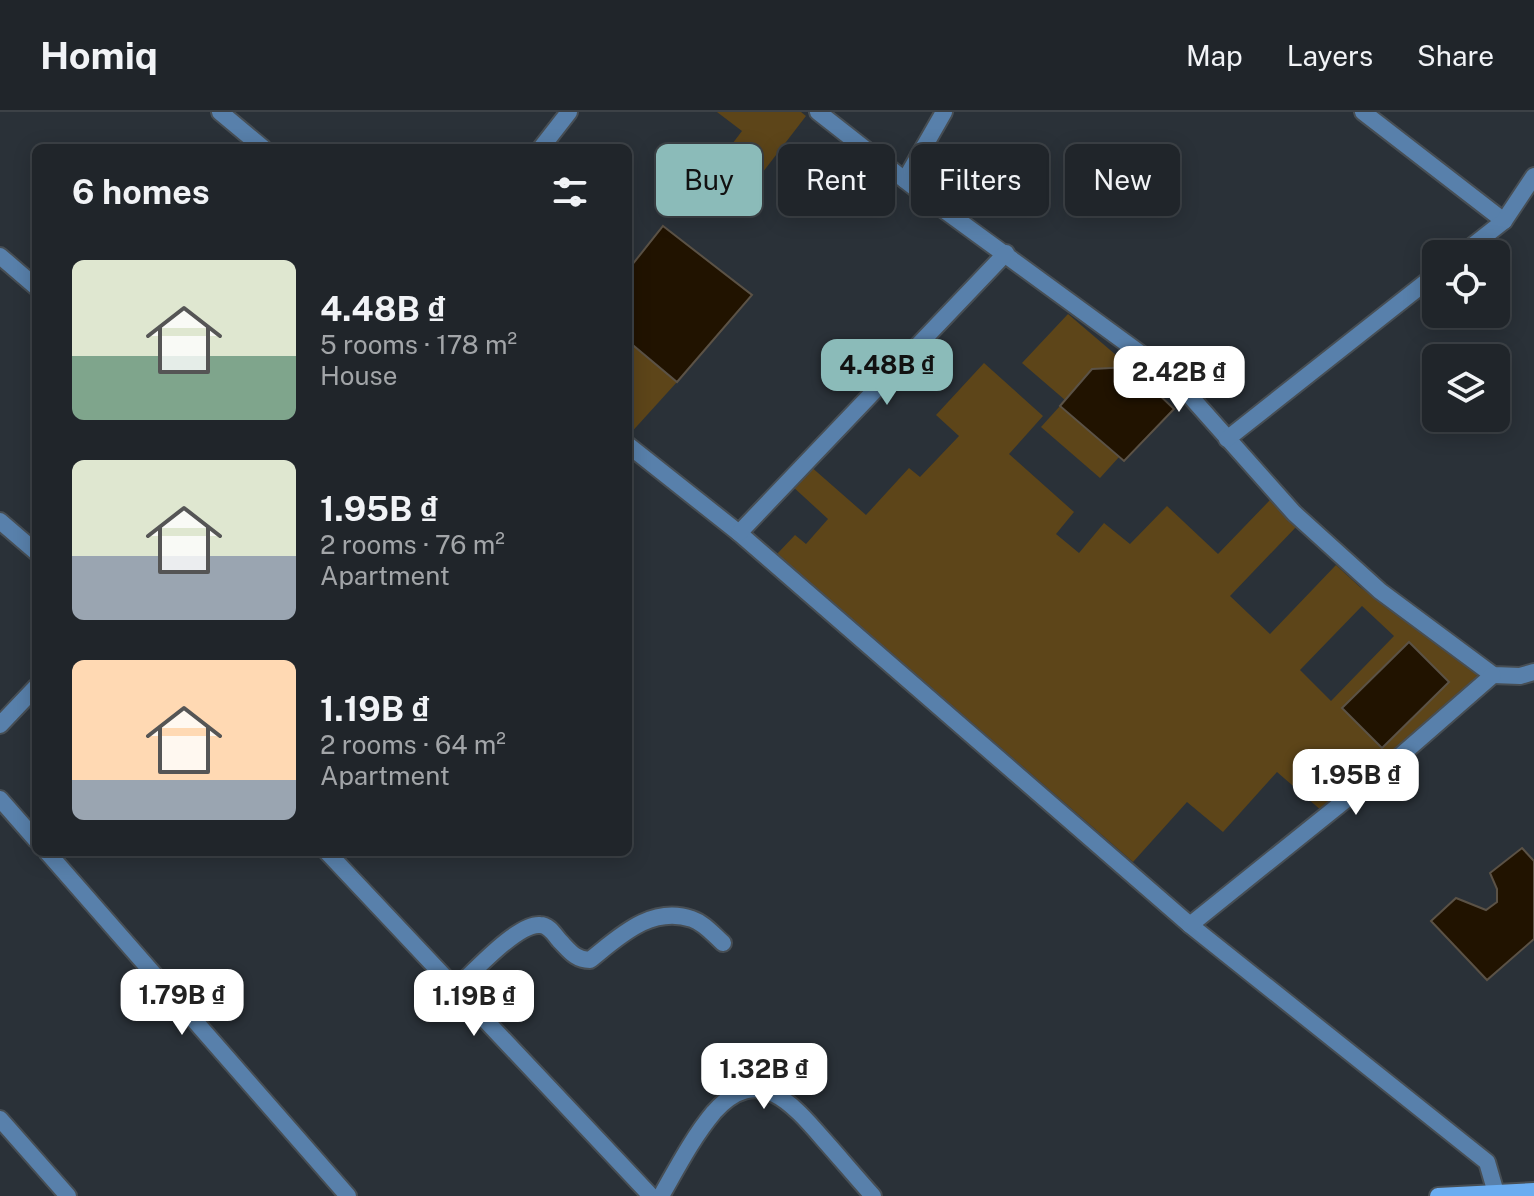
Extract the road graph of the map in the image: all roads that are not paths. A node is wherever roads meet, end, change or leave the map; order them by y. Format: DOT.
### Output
graph roads {
  1 [pos="221,112"];
  2 [pos="569,112"];
  3 [pos="818,112"];
  4 [pos="944,112"];
  5 [pos="1363,112"];
  6 [pos="258,144"];
  7 [pos="544,144"];
  8 [pos="1534,176"];
  9 [pos="905,180"];
  10 [pos="1504,221"];
  11 [pos="1480,240"];
  12 [pos="1006,253"];
  13 [pos="0,256"];
  14 [pos="32,284"];
  15 [pos="1422,285"];
  16 [pos="1227,439"];
  17 [pos="632,448"];
  18 [pos="0,521"];
  19 [pos="739,533"];
  20 [pos="32,549"];
  21 [pos="1534,672"];
  22 [pos="1493,675"];
  23 [pos="32,691"];
  24 [pos="0,725"];
  25 [pos="0,799"];
  26 [pos="32,835"];
  27 [pos="50,856"];
  28 [pos="331,856"];
  29 [pos="1190,925"];
  30 [pos="723,943"];
  31 [pos="455,989"];
  32 [pos="0,1119"];
  33 [pos="1534,1191"];
  34 [pos="1496,1193"];
  35 [pos="68,1196"];
  36 [pos="348,1196"];
  37 [pos="651,1196"];
  38 [pos="661,1196"];
  39 [pos="873,1196"];
  40 [pos="1438,1196"];
  1 -- 6 [label="street"];
  2 -- 7 [label="street"];
  3 -- 9 [label="street"];
  4 -- 9 [label="street"];
  5 -- 10 [label="street"];
  8 -- 10 [label="street"];
  9 -- 12 [label="street"];
  10 -- 11 [label="street"];
  12 -- 16 [label="street"];
  12 -- 19 [label="street"];
  13 -- 14 [label="street"];
  15 -- 16 [label="street"];
  16 -- 22 [label="street"];
  17 -- 19 [label="street"];
  18 -- 20 [label="street"];
  19 -- 29 [label="street"];
  21 -- 22 [label="street"];
  22 -- 29 [label="street"];
  23 -- 24 [label="street"];
  25 -- 26 [label="street"];
  27 -- 36 [label="street"];
  28 -- 31 [label="street"];
  29 -- 34 [label="street"];
  30 -- 31 [label="street"];
  31 -- 37 [label="street"];
  32 -- 35 [label="street"];
  33 -- 34 [label="main road"];
  34 -- 40 [label="main road"];
  38 -- 39 [label="street"];
}
